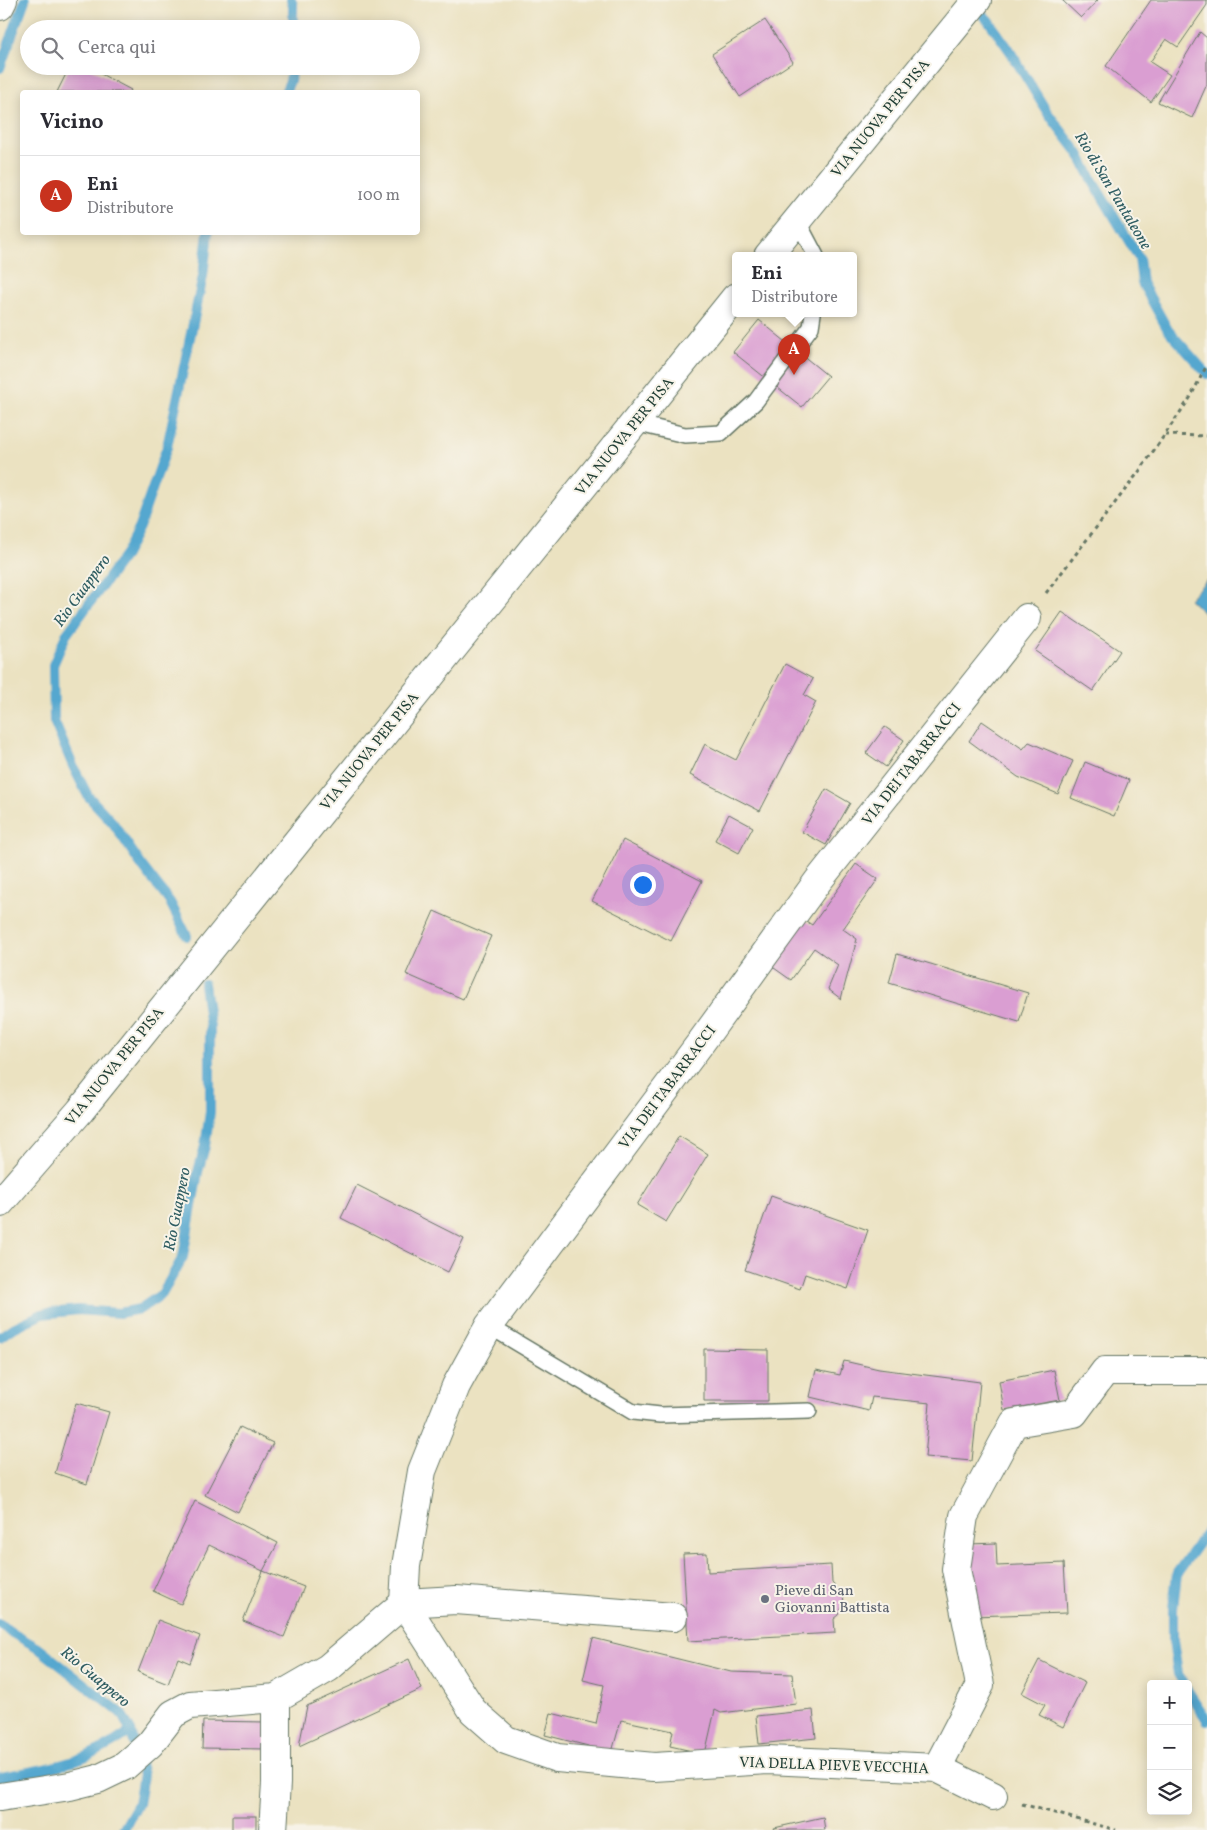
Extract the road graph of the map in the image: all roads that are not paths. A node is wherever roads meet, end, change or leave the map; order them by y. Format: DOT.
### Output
graph roads {
  1 [pos="3,0"];
  2 [pos="976,0"];
  3 [pos="0,6"];
  4 [pos="797,220"];
  5 [pos="771,252"];
  6 [pos="814,252"];
  7 [pos="732,302"];
  8 [pos="812,317"];
  9 [pos="635,423"];
  10 [pos="1027,618"];
  11 [pos="0,1203"];
  12 [pos="489,1326"];
  13 [pos="1207,1371"];
  14 [pos="809,1411"];
  15 [pos="404,1603"];
  16 [pos="673,1617"];
  17 [pos="276,1698"];
  18 [pos="937,1768"];
  19 [pos="993,1796"];
  20 [pos="0,1797"];
  21 [pos="273,1830"];
  1 -- 3 [label="street"];
  2 -- 4 [label="street, VIA NUOVA PER PISA"];
  4 -- 5 [label="street, VIA NUOVA PER PISA"];
  4 -- 6 [label="lane"];
  7 -- 9 [label="street, VIA NUOVA PER PISA"];
  8 -- 9 [label="lane"];
  9 -- 11 [label="street, VIA NUOVA PER PISA"];
  10 -- 12 [label="street, VIA DEI TABARRACCI"];
  12 -- 14 [label="lane"];
  12 -- 15 [label="street, VIA DEI TABARRACCI"];
  13 -- 18 [label="street"];
  15 -- 16 [label="street"];
  15 -- 17 [label="street"];
  15 -- 18 [label="street, VIA DELLA PIEVE VECCHIA"];
  17 -- 20 [label="street"];
  17 -- 21 [label="street"];
  18 -- 19 [label="street, VIA DELLA PIEVE VECCHIA"];
}
